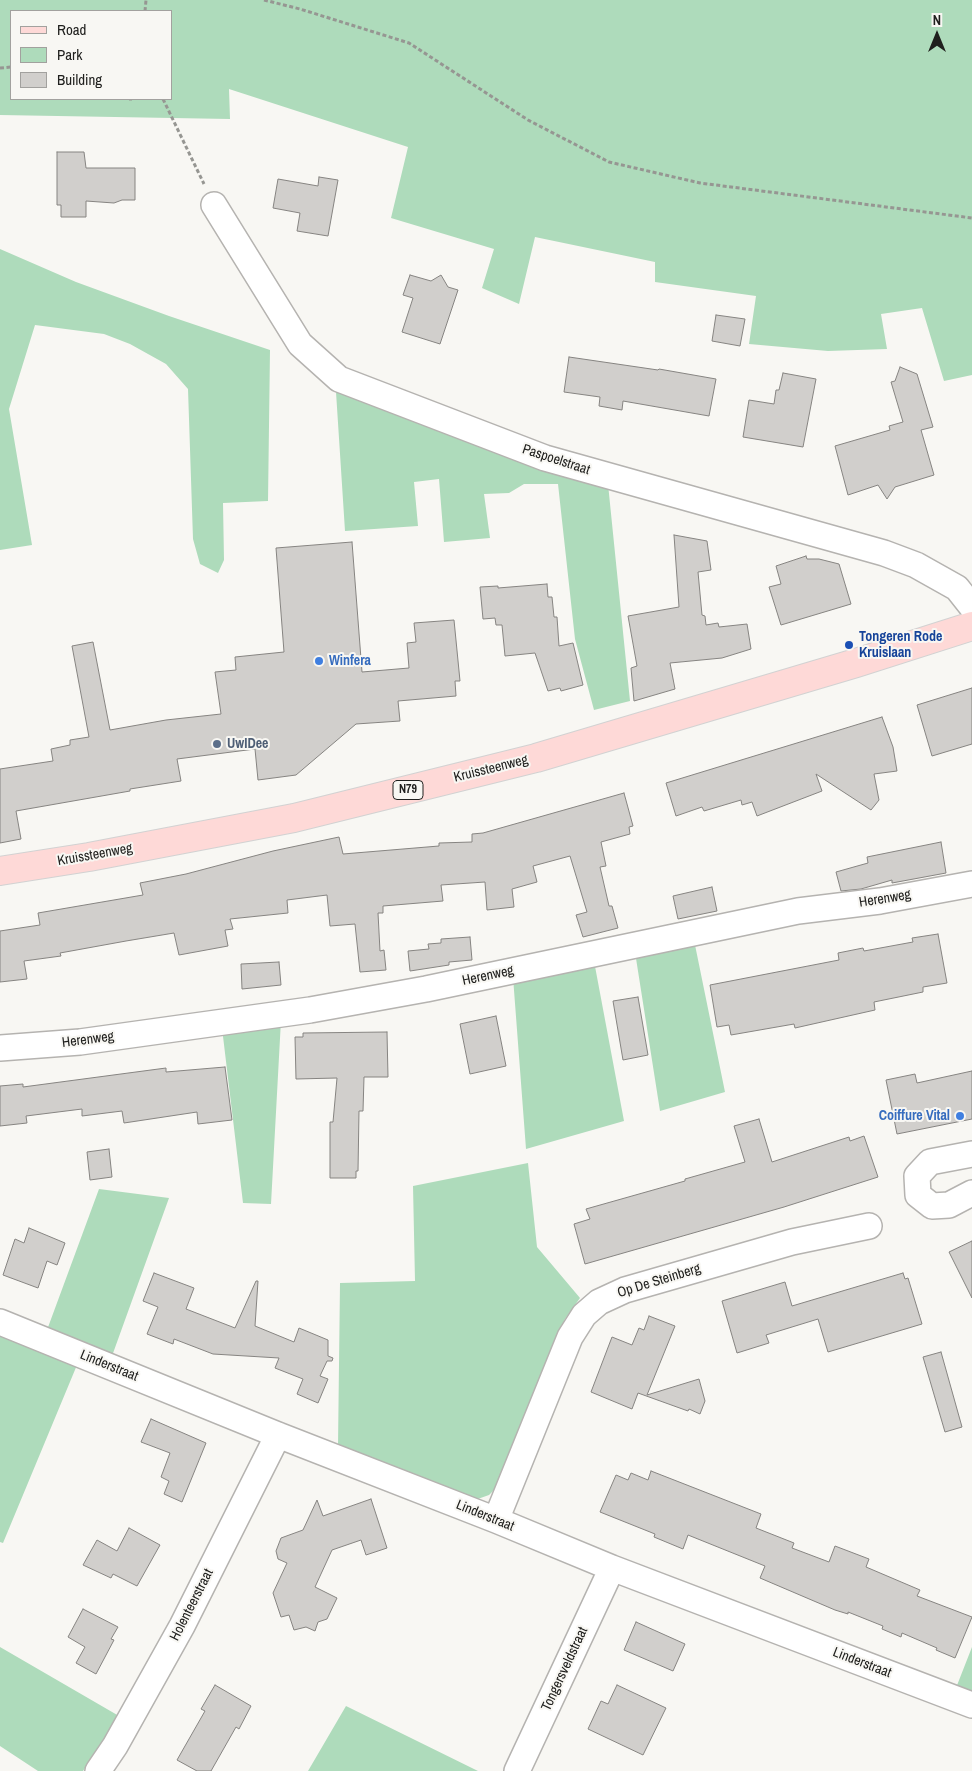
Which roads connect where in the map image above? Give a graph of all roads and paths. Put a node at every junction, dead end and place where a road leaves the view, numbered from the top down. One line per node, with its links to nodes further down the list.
1 (264, 0): 4 (path)
2 (163, 100): 3 (path)
3 (214, 205): 5 (street, Paspoelstraat)
4 (972, 218)
5 (972, 607)
6 (972, 626): 7 (main road, Kruissteenweg / N79)
7 (0, 871)
8 (972, 884): 9 (street, Herenweg)
9 (0, 1048)
10 (972, 1154): 11 (street)
11 (972, 1193)
12 (869, 1226): 15 (street, Op De Steinberg)
13 (0, 1322): 14 (street, Linderstraat)
14 (278, 1435): 15 (street, Linderstraat); 18 (street, Holenteerstraat)
15 (496, 1520): 16 (street, Linderstraat)
16 (612, 1568): 17 (street, Linderstraat); 19 (street, Tongersveldstraat)
17 (972, 1704)
18 (98, 1771)
19 (517, 1771)

